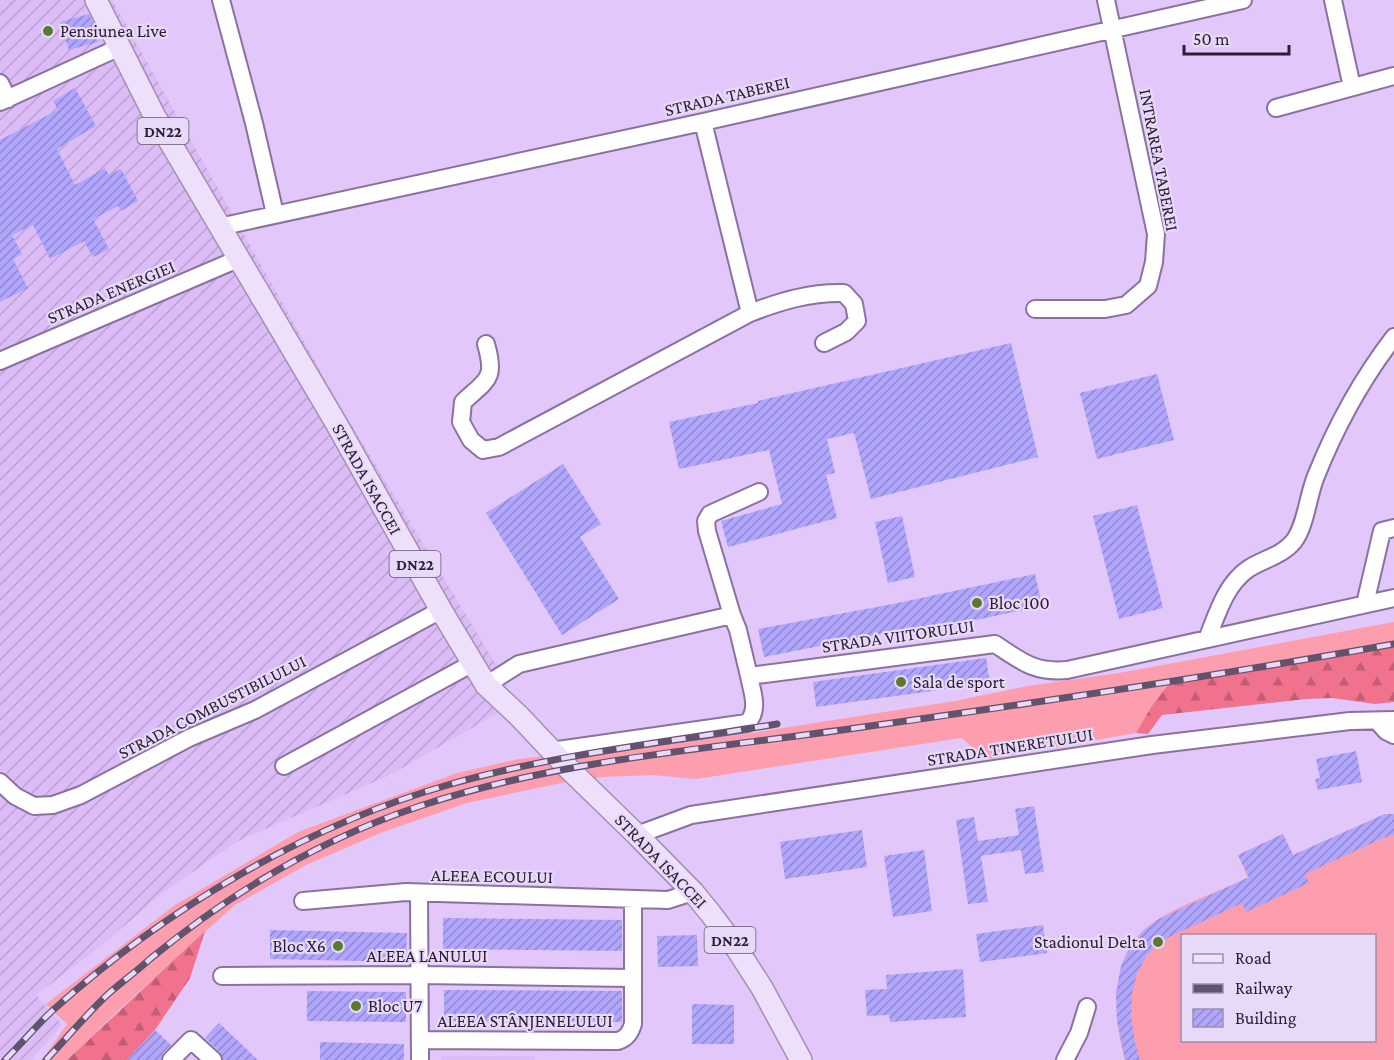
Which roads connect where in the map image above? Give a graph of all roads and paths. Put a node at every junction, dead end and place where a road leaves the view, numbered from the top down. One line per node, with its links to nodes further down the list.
1 (96, 0): 7 (main road, STRADA ISACCEI / DN22)
2 (221, 0): 14 (street)
3 (1106, 0): 6 (street, INTRAREA TABEREI)
4 (1243, 0): 6 (street, STRADA TABEREI)
5 (1333, 0): 10 (street)
6 (1112, 30): 13 (street, STRADA TABEREI); 17 (street, INTRAREA TABEREI)
7 (120, 47): 11 (street); 15 (main road, STRADA ISACCEI / DN22)
8 (1394, 76): 10 (street)
9 (0, 83): 11 (street)
10 (1352, 87): 12 (street)
11 (4, 100)
12 (1276, 108)
13 (703, 122): 14 (street, STRADA TABEREI); 18 (street)
14 (275, 214): 15 (street, STRADA TABEREI)
15 (219, 227): 16 (main road, STRADA ISACCEI / DN22)
16 (238, 259): 22 (street, STRADA ENERGIEI); 27 (main road, STRADA ISACCEI / DN22)
17 (1035, 309)
18 (750, 313): 20 (street); 21 (street)
19 (1394, 337): 29 (street)
20 (824, 343)
21 (486, 344)
22 (0, 361)
23 (759, 492): 28 (street)
24 (1394, 528): 26 (street)
25 (1394, 598): 26 (street, STRADA VIITORULUI)
26 (1365, 604): 29 (street, STRADA VIITORULUI)
27 (441, 610): 30 (main road, STRADA ISACCEI / DN22); 37 (street, STRADA COMBUSTIBILULUI)
28 (732, 615): 31 (street); 32 (street)
29 (1207, 639): 31 (street, STRADA VIITORULUI)
30 (473, 663): 32 (main road, STRADA ISACCEI / DN22); 36 (street)
31 (750, 676): 35 (street)
32 (486, 685): 35 (main road, STRADA ISACCEI / DN22)
33 (1388, 720): 34 (street); 38 (street, STRADA TINERETULUI)
34 (1394, 735)
35 (551, 751): 38 (main road, STRADA ISACCEI / DN22)
36 (284, 766)
37 (0, 782)
38 (637, 835): 39 (main road, STRADA ISACCEI / DN22)
39 (693, 892): 42 (street, ALEEA ECOULUI); 51 (main road, STRADA ISACCEI / DN22)
40 (420, 894): 41 (street); 42 (street, ALEEA ECOULUI); 43 (street, ALEEA ECOULUI)
41 (303, 900)
42 (633, 900): 45 (street)
43 (421, 975): 44 (street, ALEEA LANULUI); 45 (street, ALEEA LANULUI); 47 (street, ALEEA ECOULUI)
44 (222, 976)
45 (632, 978): 47 (street, ALEEA STÂNJENELULUI)
46 (1087, 1007): 52 (street)
47 (421, 1040): 50 (street, ALEEA ECOULUI)
48 (171, 1060): 49 (street)
49 (213, 1060)
50 (420, 1060)
51 (801, 1060)
52 (1065, 1060)

